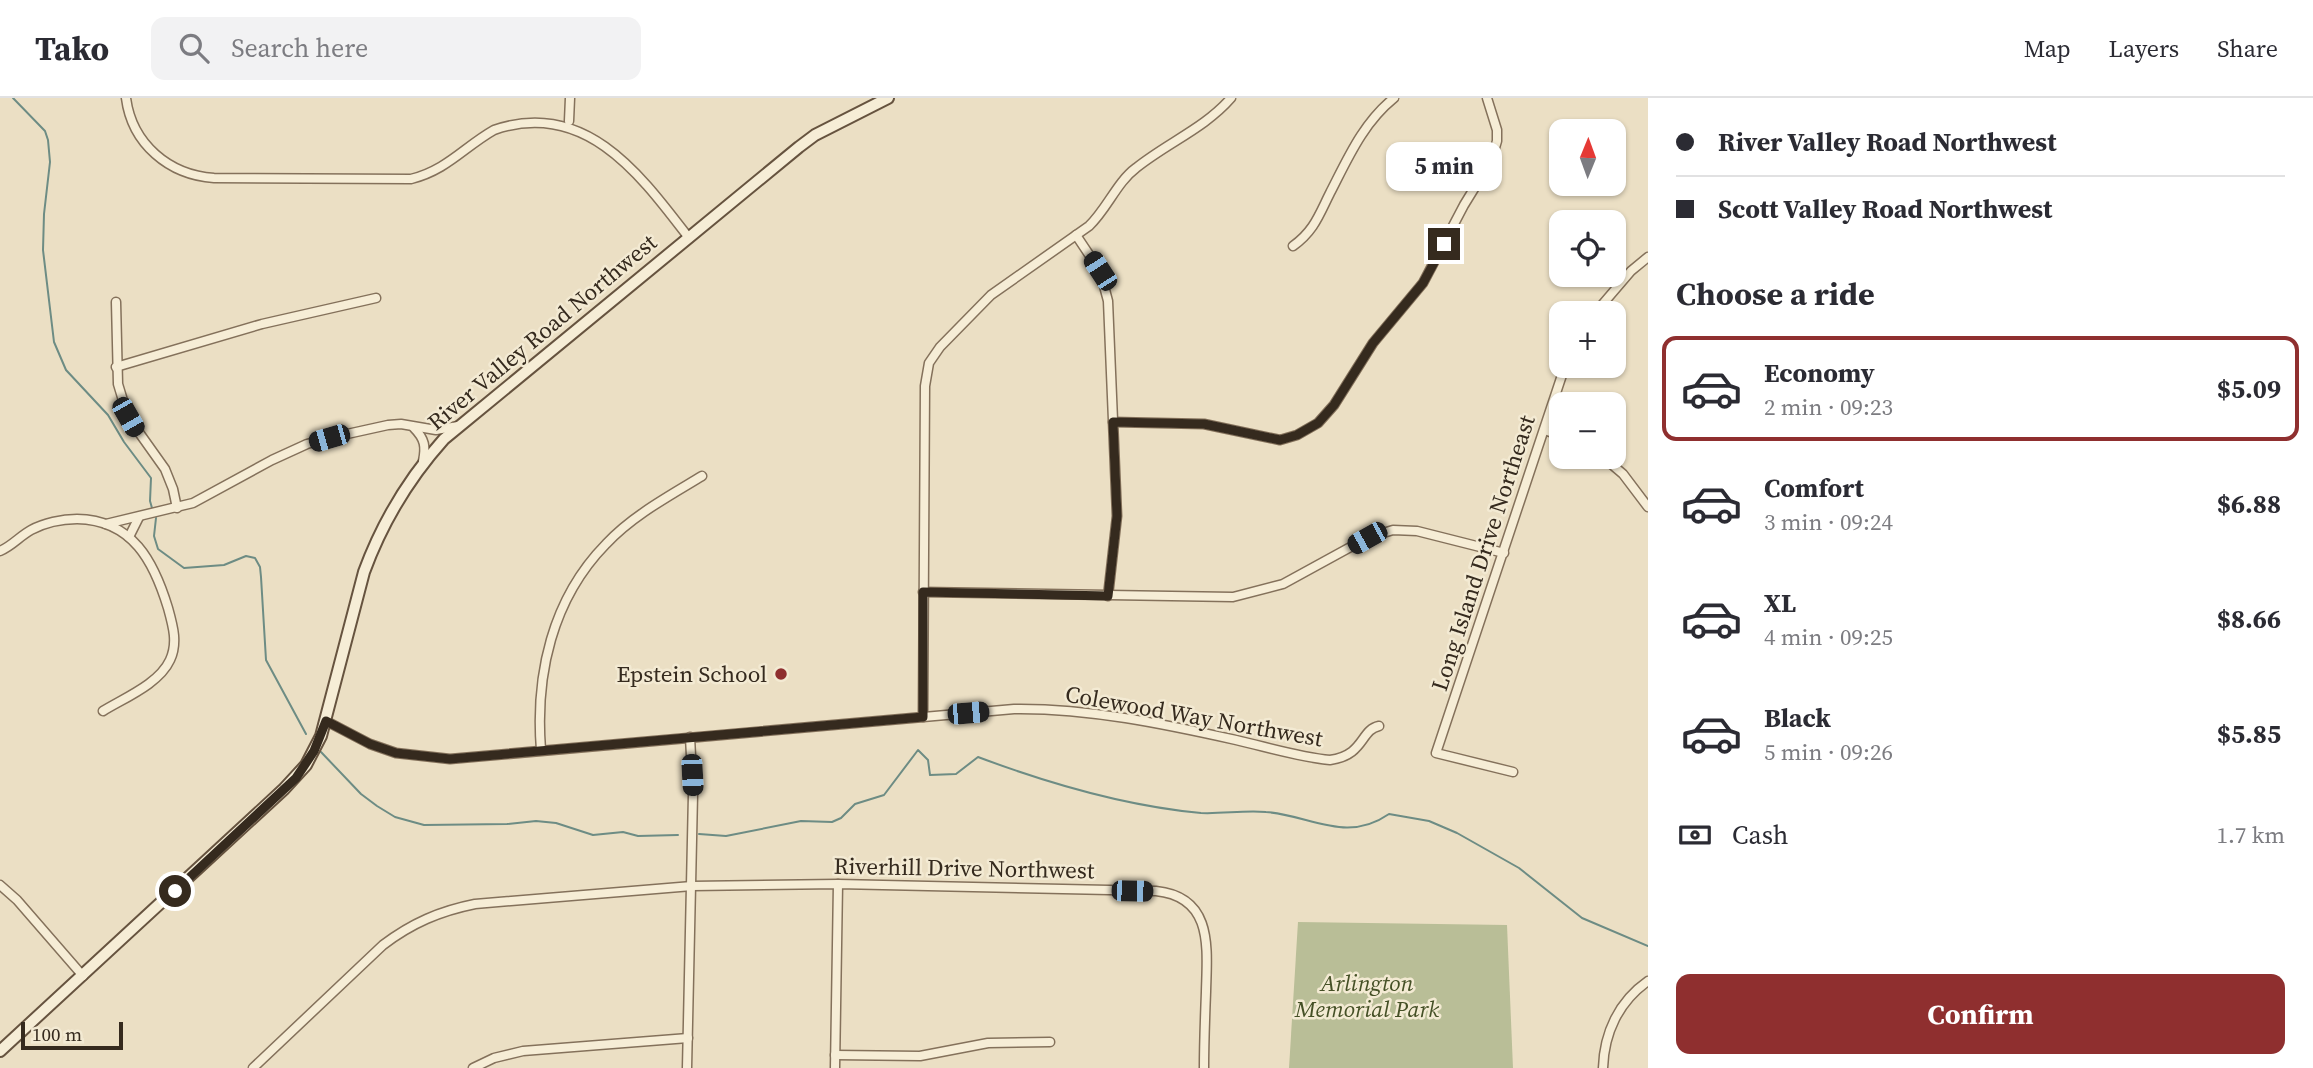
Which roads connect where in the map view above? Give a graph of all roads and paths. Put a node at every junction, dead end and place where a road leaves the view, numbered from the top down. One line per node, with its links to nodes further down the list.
1 (126, 98): 7 (street)
2 (570, 98): 7 (street)
3 (888, 98): 9 (street, River Valley Road Northwest)
4 (1231, 98): 8 (street)
5 (1394, 98): 10 (street)
6 (1487, 98): 17 (street)
7 (569, 121): 9 (street)
8 (1076, 235): 17 (street); 32 (street)
9 (689, 238): 19 (street, River Valley Road Northwest)
10 (1293, 246)
11 (1648, 257): 13 (street)
12 (376, 298): 15 (street)
13 (1605, 301)
14 (116, 302): 15 (street)
15 (116, 367): 26 (street)
16 (1560, 378): 20 (street, Long Island Drive Northeast)
17 (1113, 422): 33 (street)
18 (412, 426): 19 (street); 22 (street); 26 (street)
19 (458, 426): 22 (street, River Valley Road Northwest)
20 (1545, 430): 21 (street); 31 (street, Long Island Drive Northeast)
21 (1549, 432)
22 (423, 461): 36 (street, River Valley Road Northwest)
23 (1617, 469): 25 (street)
24 (702, 476): 39 (street)
25 (1648, 507)
26 (177, 508): 27 (street)
27 (139, 517): 28 (street); 29 (street)
28 (106, 524): 29 (street); 30 (street)
29 (129, 537): 34 (street)
30 (0, 551)
31 (1504, 553): 33 (street); 40 (street, Long Island Drive Northeast)
32 (923, 592): 33 (street); 35 (street)
33 (1108, 596)
34 (103, 711)
35 (923, 717): 37 (street, Colewood Way Northwest); 38 (street, Colewood Way Northwest)
36 (326, 721): 39 (street, Colewood Way Northwest); 44 (street, River Valley Road Northwest)
37 (1379, 726)
38 (690, 737): 39 (street, Colewood Way Northwest); 43 (street)
39 (541, 750)
40 (1513, 772)
41 (838, 884): 43 (street, Riverhill Drive Northwest); 49 (street); 54 (street, Riverhill Drive Northwest)
42 (0, 885): 44 (street)
43 (692, 886): 46 (street); 50 (street, Riverhill Drive Northwest)
44 (83, 976): 48 (street, River Valley Road Northwest)
45 (1648, 981): 55 (street)
46 (688, 1038): 51 (street); 52 (street)
47 (1051, 1042): 49 (street)
48 (0, 1051)
49 (835, 1055): 53 (street)
50 (253, 1068)
51 (473, 1068)
52 (687, 1068)
53 (835, 1068)
54 (1204, 1068)
55 (1602, 1068)

